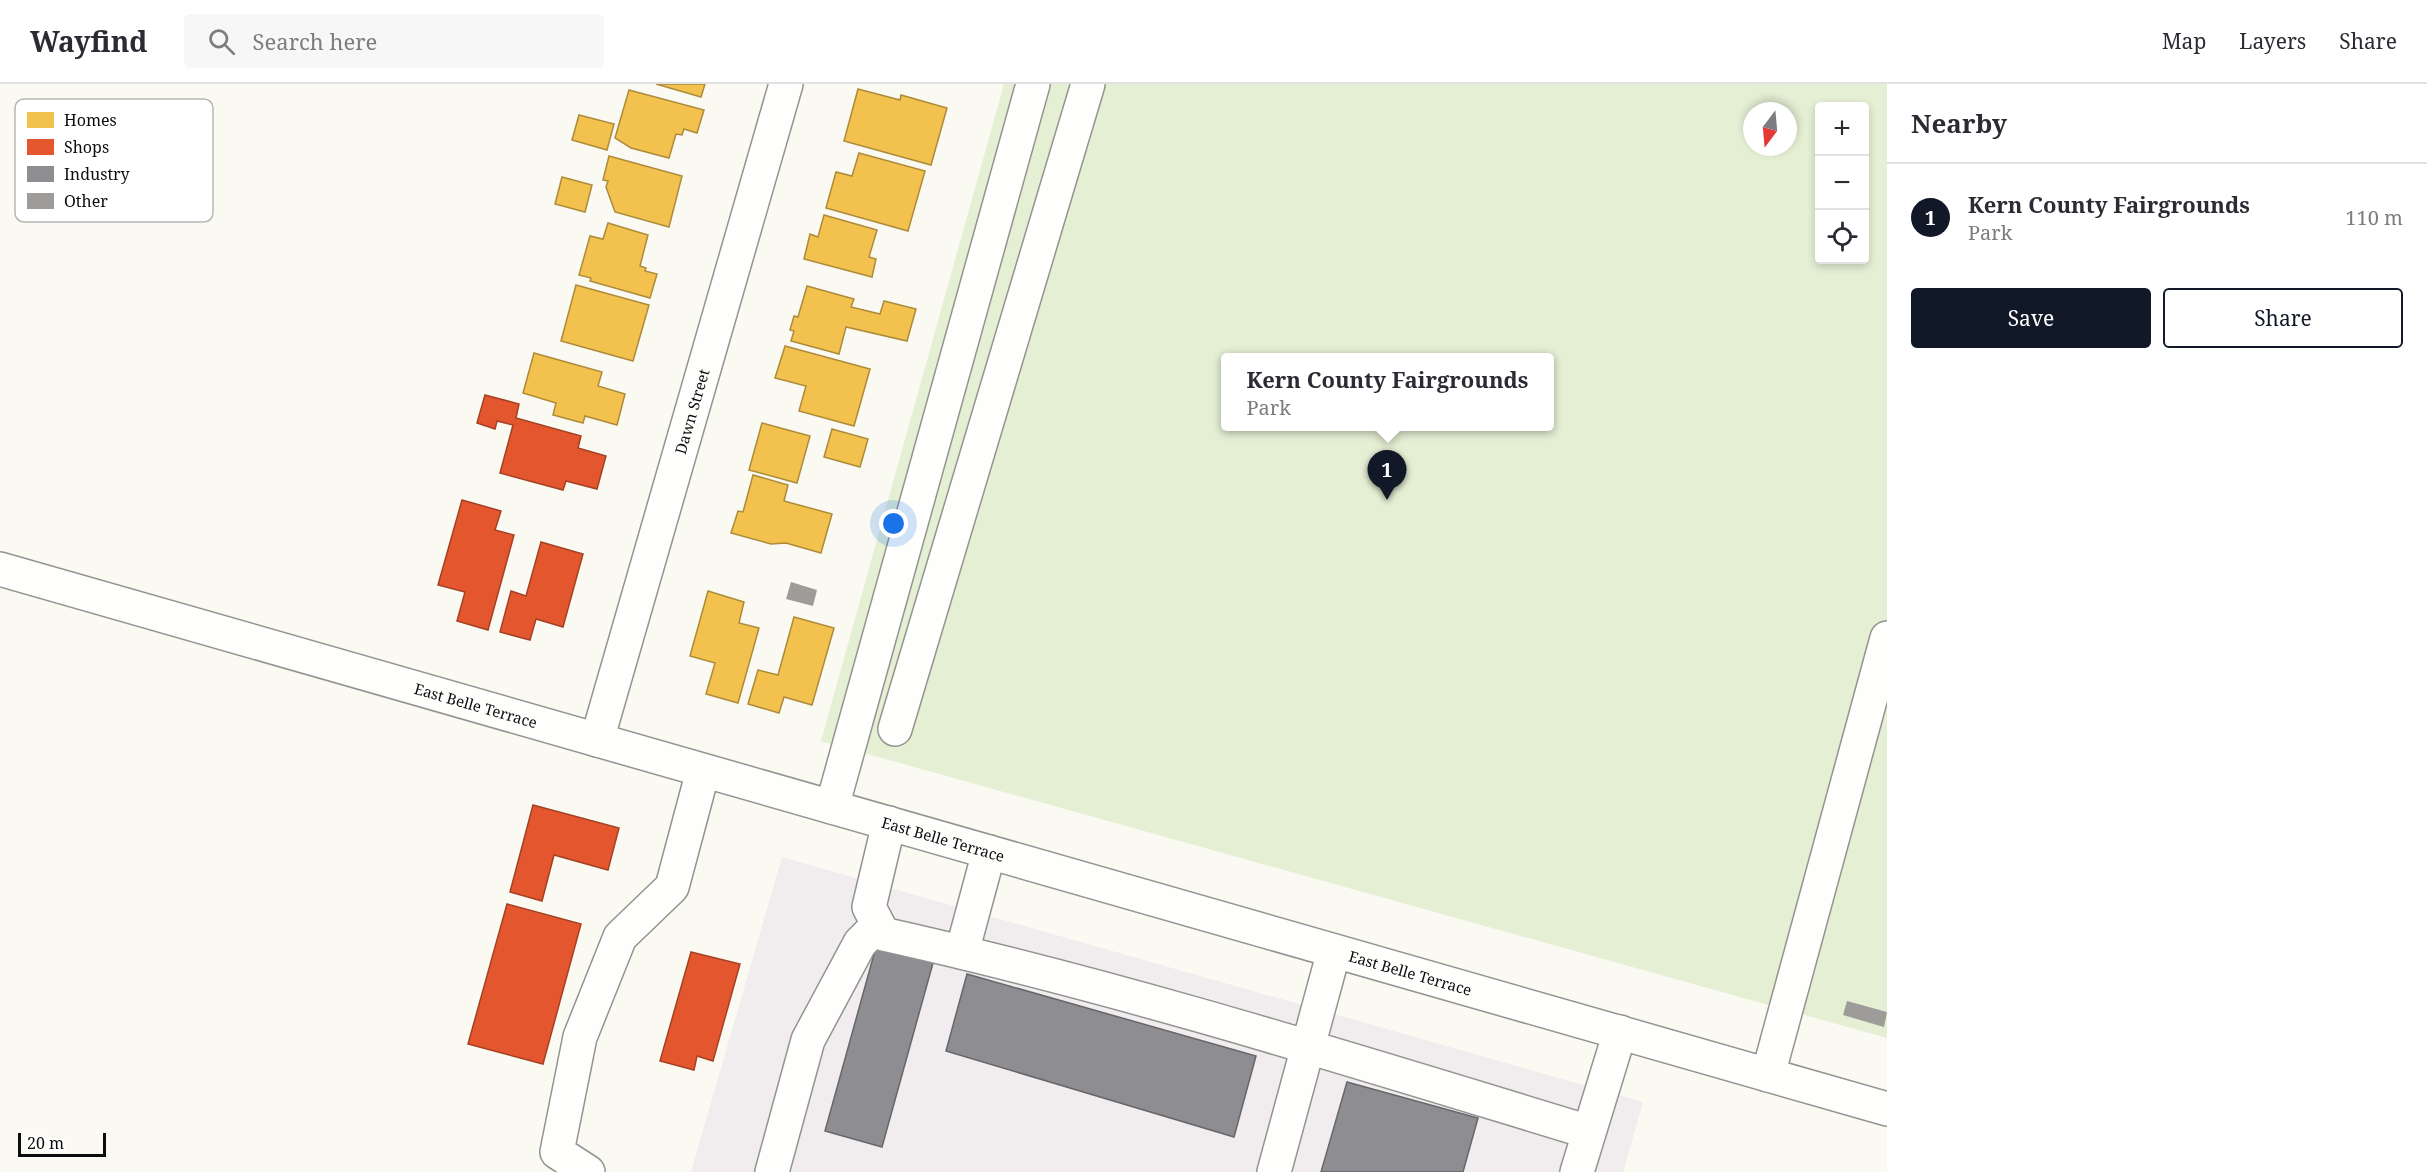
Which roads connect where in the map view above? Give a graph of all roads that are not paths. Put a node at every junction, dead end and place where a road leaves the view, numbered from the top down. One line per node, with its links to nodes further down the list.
1 (786, 84): 7 (street, Dawn Street)
2 (1034, 84): 9 (street)
3 (1088, 84): 6 (street)
4 (0, 569): 7 (street, East Belle Terrace)
5 (1887, 638): 17 (street)
6 (895, 729)
7 (597, 740): 8 (street, East Belle Terrace)
8 (703, 771): 9 (street, East Belle Terrace); 20 (street)
9 (832, 807): 10 (street, East Belle Terrace)
10 (889, 823): 11 (street, East Belle Terrace); 12 (street)
11 (989, 852): 13 (street, East Belle Terrace); 14 (street)
12 (878, 925): 14 (street); 21 (street)
13 (1334, 951): 15 (street, East Belle Terrace); 16 (street)
14 (962, 952): 16 (street)
15 (1620, 1032): 17 (street, East Belle Terrace); 19 (street)
16 (1308, 1047): 19 (street); 22 (street)
17 (1768, 1075): 18 (street, East Belle Terrace)
18 (1887, 1109)
19 (1589, 1132): 23 (street)
20 (588, 1172)
21 (772, 1172)
22 (1274, 1172)
23 (1577, 1172)

